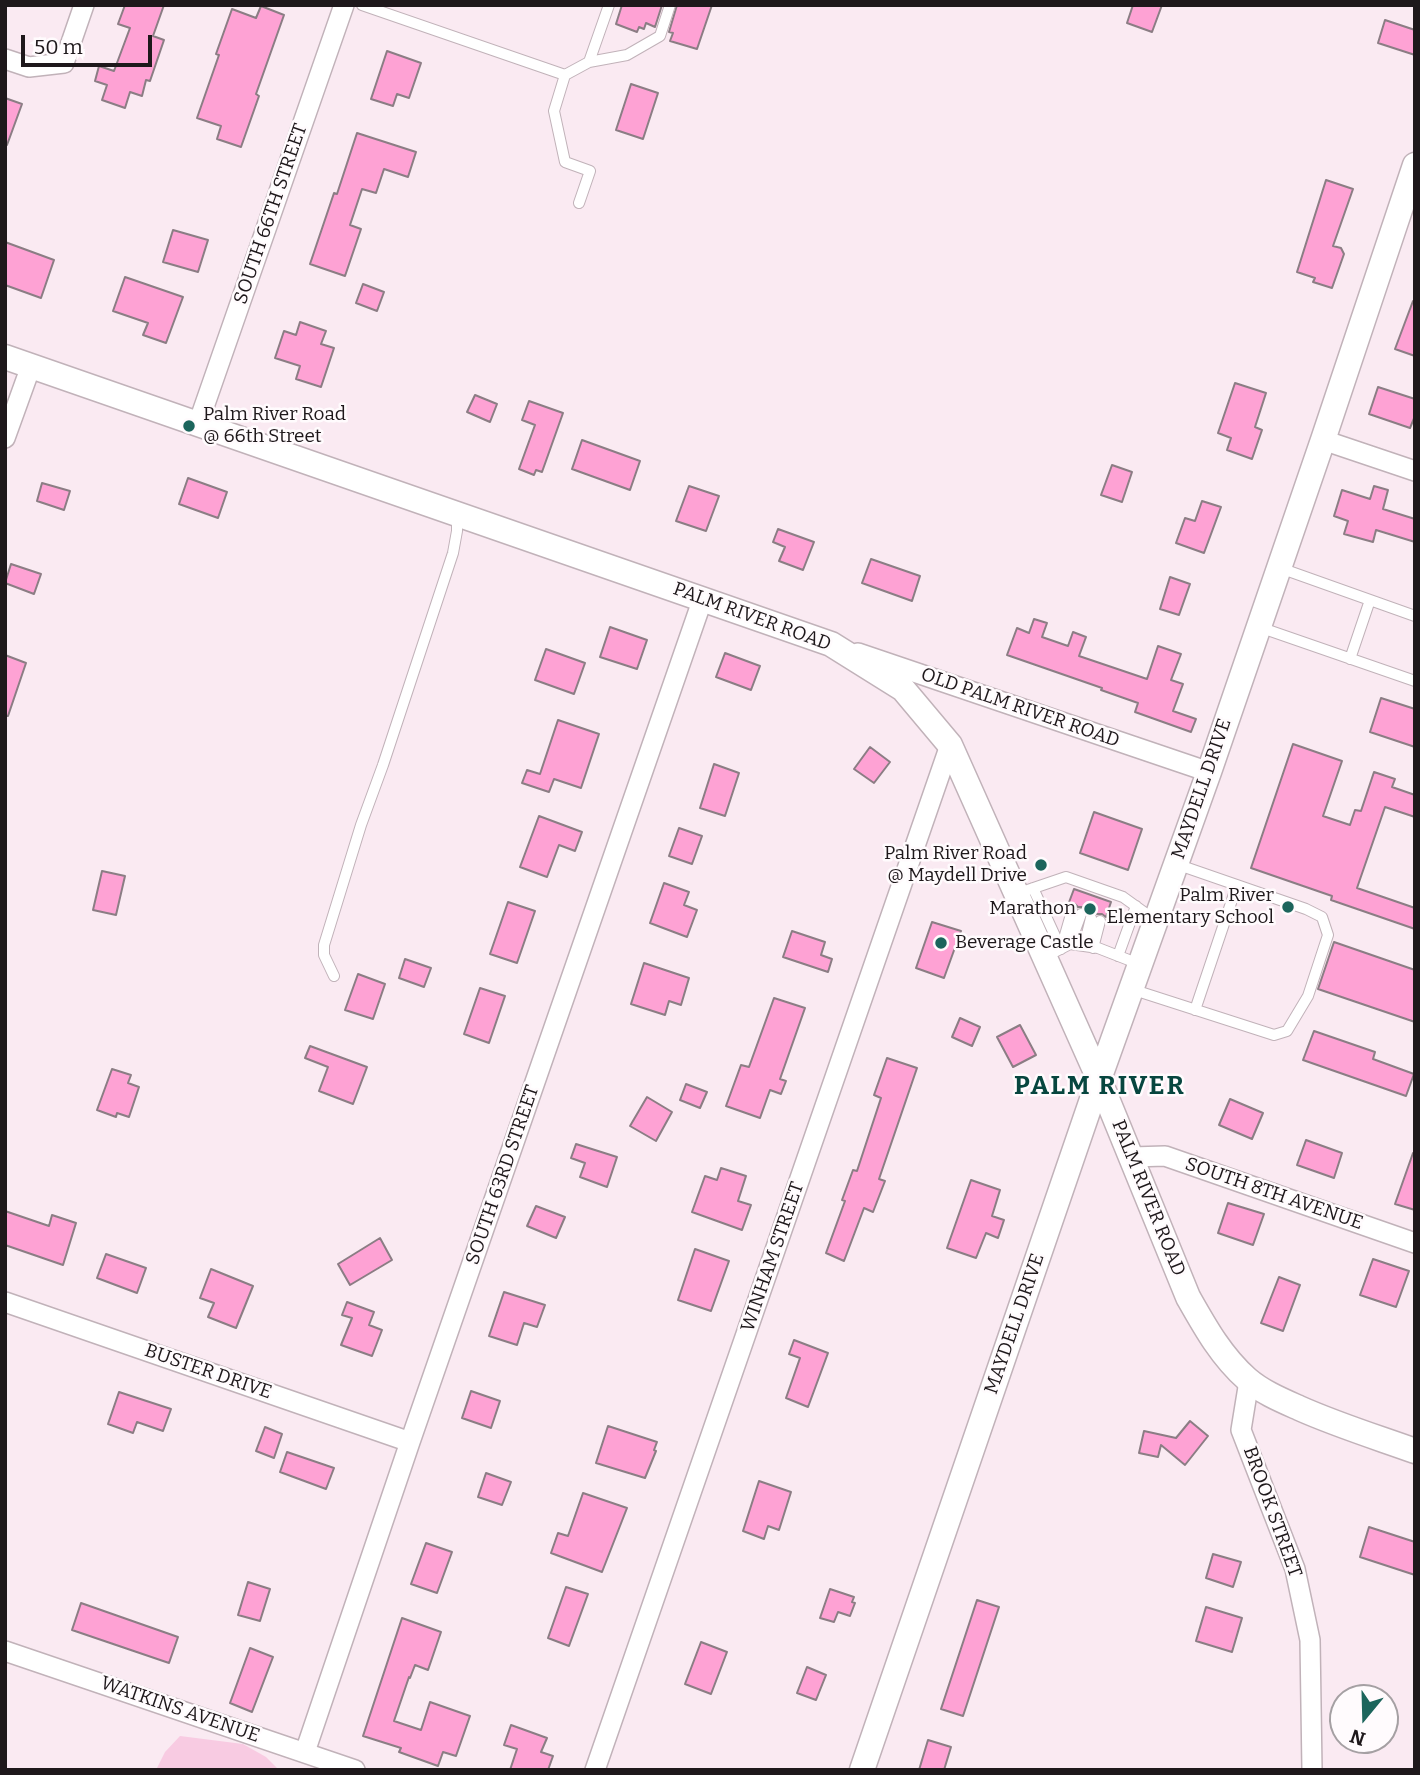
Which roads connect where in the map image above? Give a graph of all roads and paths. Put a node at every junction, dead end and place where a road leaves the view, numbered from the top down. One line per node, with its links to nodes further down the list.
1 (84, 5): 6 (street)
2 (344, 5): 13 (street, SOUTH 66TH STREET)
3 (362, 5): 8 (lane)
4 (609, 5): 7 (lane)
5 (670, 5): 7 (lane)
6 (5, 59)
7 (589, 62): 8 (lane)
8 (565, 75): 10 (lane)
9 (1415, 165): 15 (street, MAYDELL DRIVE)
10 (579, 203)
11 (5, 357): 12 (street, PALM RIVER ROAD)
12 (30, 366): 13 (street, PALM RIVER ROAD); 14 (street)
13 (198, 424): 17 (street, PALM RIVER ROAD)
14 (5, 438)
15 (1323, 440): 16 (street); 18 (street, MAYDELL DRIVE)
16 (1415, 471)
17 (457, 513): 19 (street, PALM RIVER ROAD); 37 (lane)
18 (1279, 568): 20 (lane); 22 (street, MAYDELL DRIVE)
19 (703, 598): 23 (street, PALM RIVER ROAD); 45 (street, SOUTH 63RD STREET)
20 (1370, 600): 21 (lane); 24 (lane)
21 (1415, 616)
22 (1259, 627): 24 (lane); 27 (street, MAYDELL DRIVE)
23 (831, 643): 26 (street, PALM RIVER ROAD); 27 (street, OLD PALM RIVER ROAD)
24 (1350, 659): 25 (lane)
25 (1415, 681)
26 (950, 745): 30 (street, PALM RIVER ROAD); 50 (street, WINHAM STREET)
27 (1209, 772): 28 (street, MAYDELL DRIVE)
28 (1176, 863): 29 (lane); 32 (street, MAYDELL DRIVE)
29 (1237, 885): 39 (lane); 39 (lane)
30 (1025, 891): 32 (lane); 35 (street, PALM RIVER ROAD)
31 (1076, 913): 35 (lane)
32 (1146, 913): 36 (street, MAYDELL DRIVE)
33 (1096, 920): 34 (lane)
34 (1089, 947): 35 (lane); 36 (lane)
35 (1059, 950): 40 (street, PALM RIVER ROAD)
36 (1129, 960): 38 (street, MAYDELL DRIVE)
37 (334, 976)
38 (1131, 989): 39 (lane); 40 (street, MAYDELL DRIVE)
39 (1195, 1010)
40 (1099, 1079): 41 (street, PALM RIVER ROAD); 51 (street, MAYDELL DRIVE)
41 (1132, 1157): 42 (street, SOUTH 8TH AVENUE); 44 (street, PALM RIVER ROAD)
42 (1415, 1243)
43 (5, 1302): 45 (street, BUSTER DRIVE)
44 (1249, 1381): 46 (street, PALM RIVER ROAD); 52 (street, BROOK STREET)
45 (410, 1442): 48 (street, SOUTH 63RD STREET)
46 (1415, 1451)
47 (5, 1651): 48 (street, WATKINS AVENUE)
48 (305, 1752): 49 (street, WATKINS AVENUE)
49 (355, 1770)
50 (595, 1770)
51 (862, 1770)
52 (1312, 1770)

